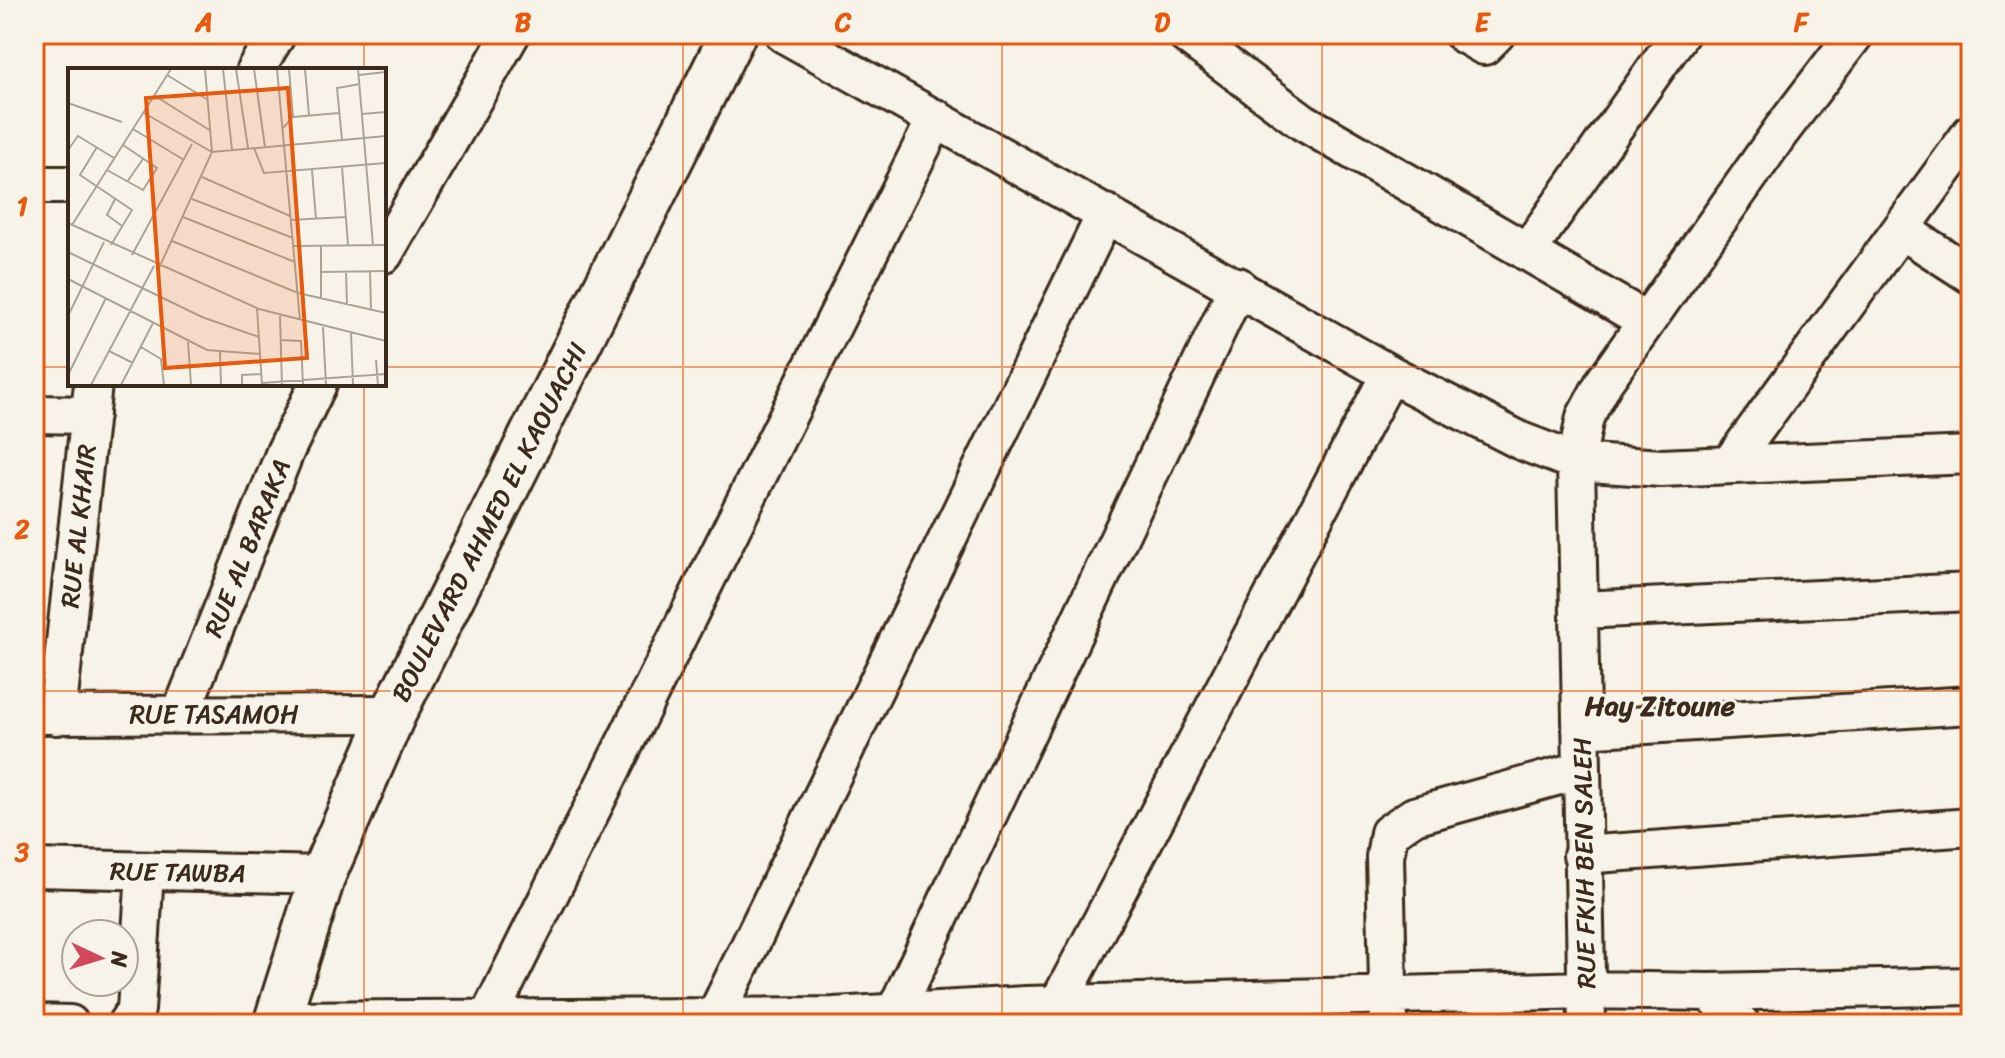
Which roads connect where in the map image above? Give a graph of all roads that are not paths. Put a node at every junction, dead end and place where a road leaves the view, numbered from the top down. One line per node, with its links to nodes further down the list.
1 (277, 34): 10 (street)
2 (511, 34): 17 (street)
3 (733, 34): 33 (street, BOULEVARD AHMED EL KAOUACHI)
4 (784, 34): 11 (street)
5 (1185, 34): 18 (street)
6 (1463, 34): 7 (street)
7 (1496, 34)
8 (1680, 34): 18 (street)
9 (1855, 34): 21 (street, RUE FKIH BEN SALEH)
10 (256, 68)
11 (936, 118): 15 (street); 51 (street)
12 (1971, 133): 16 (street)
13 (34, 185): 14 (street)
14 (68, 185)
15 (1106, 213): 20 (street); 48 (street)
16 (1903, 231): 19 (street); 28 (street)
17 (386, 251)
18 (1527, 252): 21 (street)
19 (1971, 275)
20 (1238, 286): 22 (street); 47 (street)
21 (1645, 320): 27 (street, RUE FKIH BEN SALEH)
22 (1390, 374): 27 (street); 46 (street)
23 (317, 386): 32 (street, RUE AL BARAKA)
24 (91, 400): 25 (street); 34 (street, RUE AL KHAIR)
25 (34, 414)
26 (1967, 450): 28 (street)
27 (1576, 462): 28 (street); 30 (street, RUE FKIH BEN SALEH)
28 (1730, 464)
29 (1971, 592): 30 (street)
30 (1580, 610): 35 (street, RUE FKIH BEN SALEH)
31 (1971, 705): 35 (street)
32 (181, 713): 33 (street, RUE TASAMOH); 34 (street, RUE TASAMOH)
33 (393, 714): 41 (street, BOULEVARD AHMED EL KAOUACHI)
34 (45, 716)
35 (1581, 729): 36 (street, RUE FKIH BEN SALEH)
36 (1581, 770): 38 (street, RUE FKIH BEN SALEH); 45 (street)
37 (1971, 827): 38 (street)
38 (1582, 855): 44 (street, RUE FKIH BEN SALEH)
39 (34, 868): 40 (street, RUE TAWBA)
40 (145, 872): 41 (street, RUE TAWBA); 54 (street)
41 (323, 875): 50 (street, BOULEVARD AHMED EL KAOUACHI)
42 (1971, 986): 43 (street)
43 (1709, 992): 44 (street); 55 (street)
44 (1587, 1007): 45 (street)
45 (1389, 1010): 46 (street)
46 (1037, 1011): 47 (street)
47 (895, 1012): 49 (street)
48 (715, 1017): 49 (street); 51 (street)
49 (834, 1020)
50 (276, 1022): 51 (street)
51 (485, 1022)
52 (34, 1023): 53 (street)
53 (70, 1024)
54 (128, 1024)
55 (1741, 1024)

